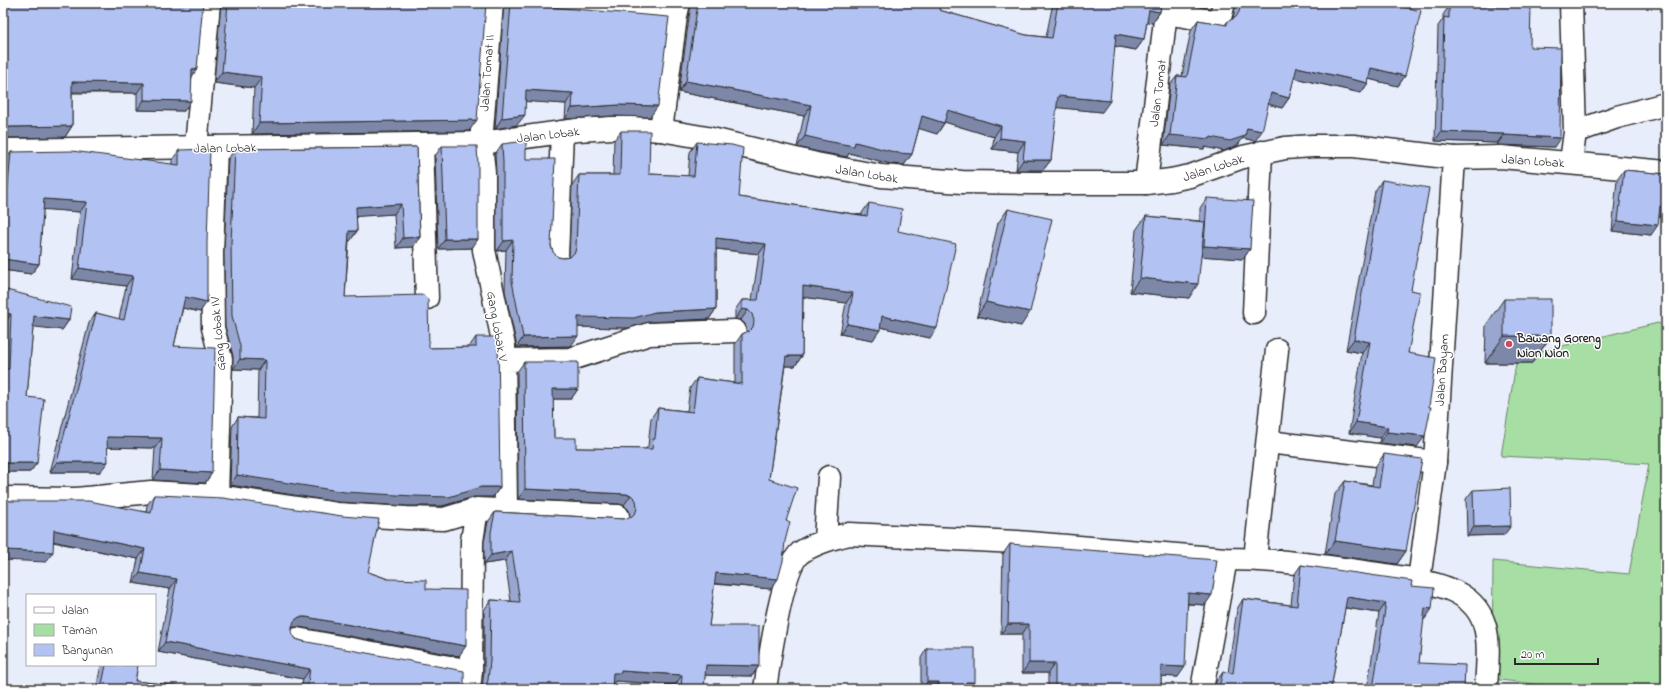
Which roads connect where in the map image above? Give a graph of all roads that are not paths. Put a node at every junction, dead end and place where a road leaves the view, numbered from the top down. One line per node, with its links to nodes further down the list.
1 (209, 3): 14 (street, Gang Lobak IV)
2 (492, 3): 12 (street, Jalan Tomat II)
3 (521, 3): 7 (street)
4 (1224, 3): 6 (street)
5 (1571, 3): 11 (street, Jalan Lobak)
6 (1167, 8): 20 (street, Jalan Tomat)
7 (677, 9): 9 (street)
8 (1666, 104): 11 (street)
9 (661, 130): 10 (street, Jalan Lobak); 20 (street, Jalan Lobak)
10 (562, 132): 12 (street, Jalan Lobak); 21 (street)
11 (1575, 132): 18 (street, Jalan Lobak)
12 (481, 143): 13 (street, Jalan Lobak); 26 (street, Gang Lobak V)
13 (422, 144): 14 (street, Jalan Lobak); 22 (street)
14 (206, 147): 15 (street, Jalan Lobak); 30 (street, Gang Lobak IV)
15 (3, 150)
16 (1261, 152): 17 (street, Jalan Lobak); 20 (street, Jalan Lobak); 23 (street)
17 (1454, 158): 18 (street, Jalan Lobak); 28 (street, Jalan Bayam)
18 (1571, 162): 19 (street)
19 (1666, 172)
20 (1146, 183)
21 (557, 256)
22 (427, 298)
23 (1254, 313)
24 (735, 331): 26 (street)
25 (1277, 350): 27 (street)
26 (505, 360): 33 (street, Gang Lobak V)
27 (1268, 442): 28 (street); 37 (street)
28 (1435, 462): 38 (street, Jalan Bayam)
29 (829, 477): 35 (street)
30 (217, 496): 31 (street); 32 (street)
31 (3, 498)
32 (477, 509): 33 (street); 40 (street)
33 (506, 510): 34 (street)
34 (618, 516)
35 (825, 540): 36 (street); 41 (street)
36 (1226, 559): 37 (street); 42 (street)
37 (1255, 559): 38 (street)
38 (1420, 580): 43 (street)
39 (297, 639): 40 (street)
40 (470, 680)
41 (765, 689)
42 (1202, 689)
43 (1486, 689)

